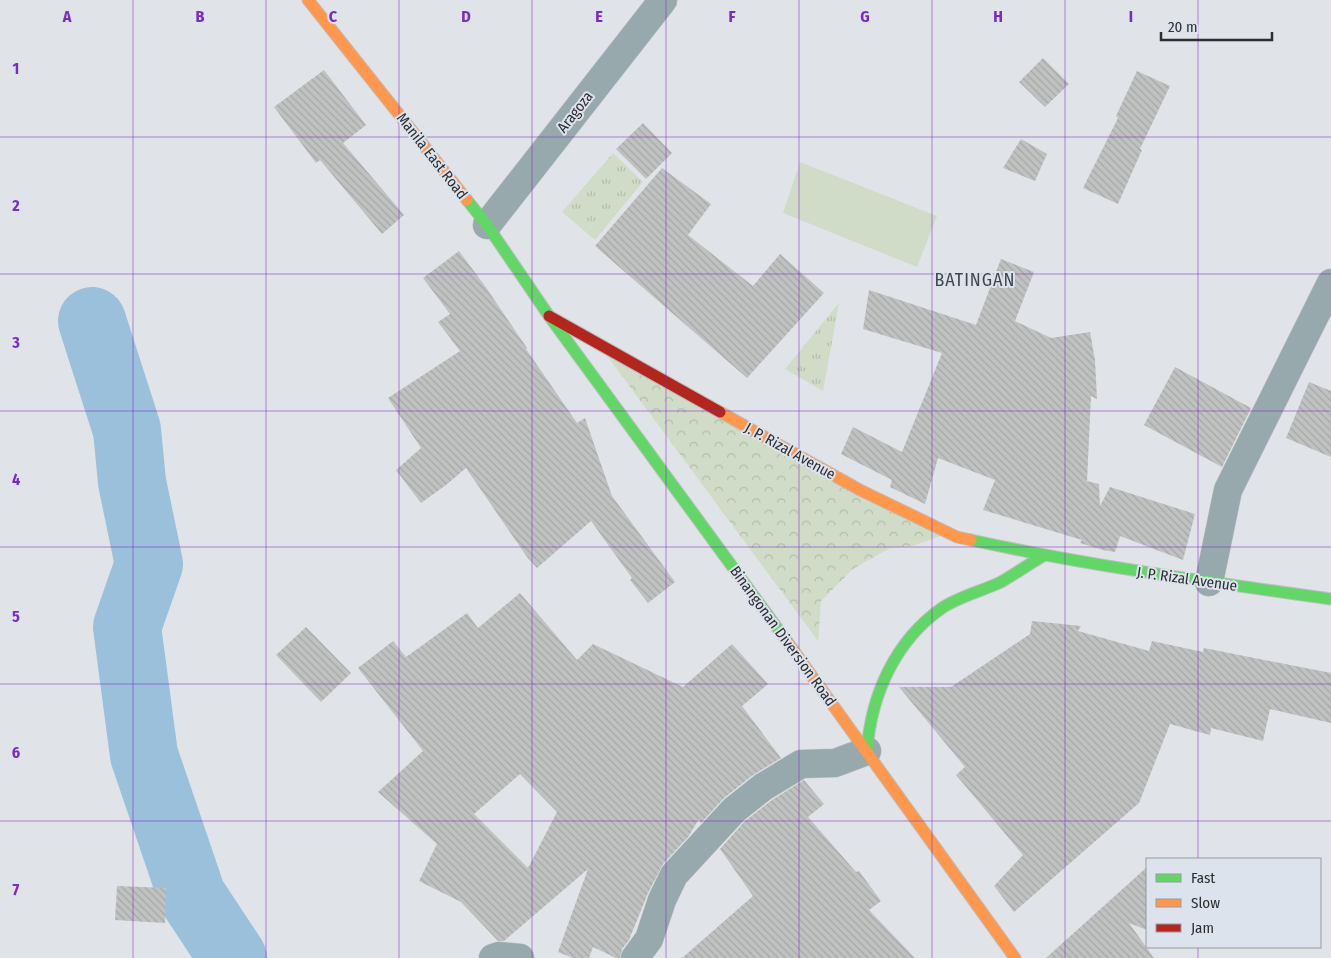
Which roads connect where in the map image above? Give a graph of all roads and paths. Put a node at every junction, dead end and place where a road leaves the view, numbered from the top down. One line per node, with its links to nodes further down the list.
1 (308, 0): 3 (main road, Manila East Road)
2 (663, 0): 3 (street, Aragoza)
3 (486, 225): 5 (main road, Manila East Road)
4 (1331, 283): 7 (street)
5 (549, 316): 6 (main road, J. P. Rizal Avenue); 9 (main road, Binangonan Diversion Road)
6 (1043, 556): 7 (main road, J. P. Rizal Avenue); 9 (main road)
7 (1209, 582): 8 (main road, J. P. Rizal Avenue)
8 (1331, 599)
9 (867, 751): 12 (street); 13 (main road, Binangonan Diversion Road)
10 (493, 958): 11 (street)
11 (520, 958)
12 (636, 958)
13 (1014, 958)

